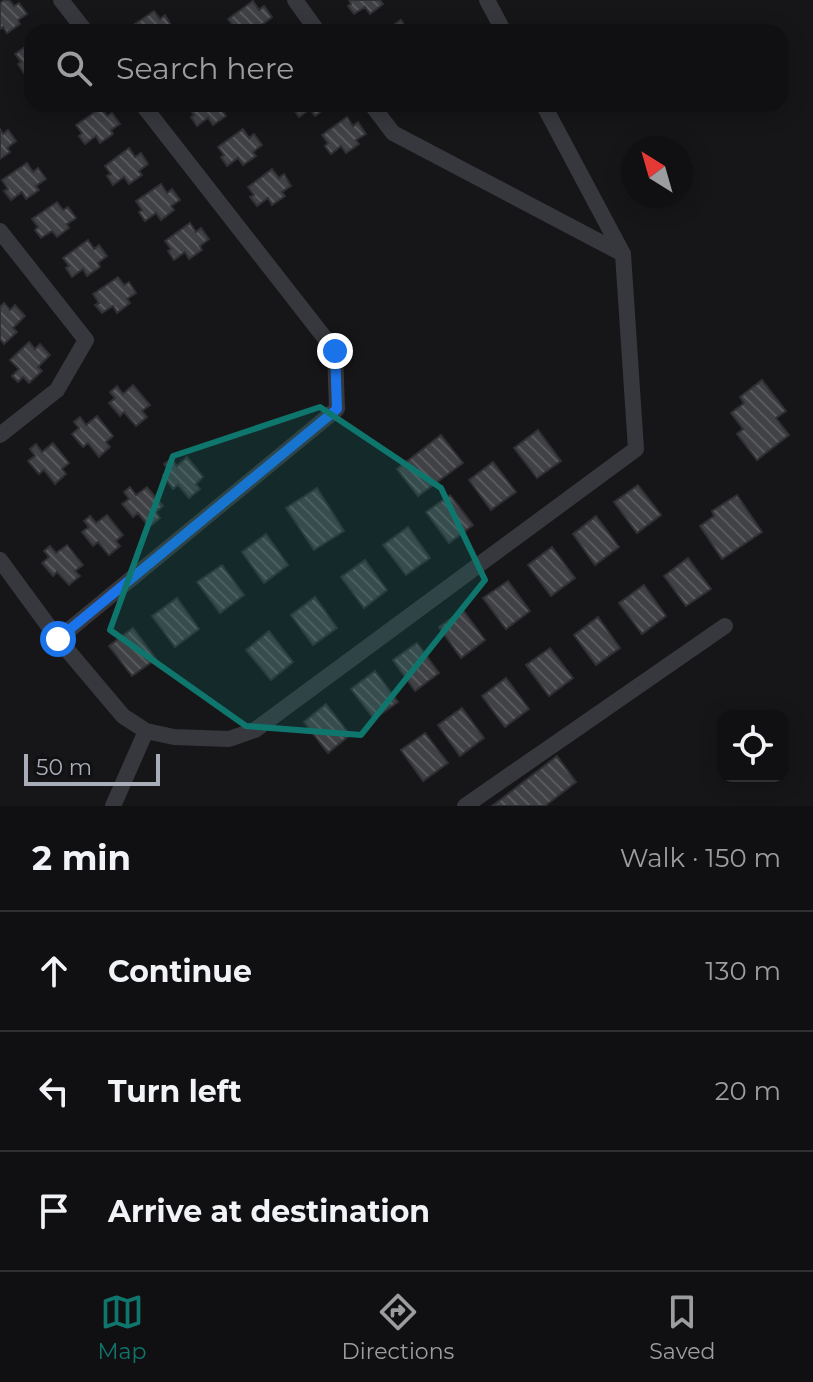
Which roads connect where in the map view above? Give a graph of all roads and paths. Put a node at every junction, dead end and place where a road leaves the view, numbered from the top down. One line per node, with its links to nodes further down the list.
1 (61, 0): 4 (street)
2 (295, 0): 5 (street)
3 (487, 0): 6 (street)
4 (80, 24)
5 (312, 24)
6 (500, 24)
7 (148, 112): 15 (street)
8 (377, 112): 11 (street)
9 (547, 112): 11 (street)
10 (0, 231): 12 (street)
11 (623, 254): 16 (street)
12 (0, 435)
13 (0, 560): 15 (street)
14 (725, 626): 18 (street)
15 (58, 639): 16 (street)
16 (146, 731): 17 (street)
17 (113, 806)
18 (465, 806)

